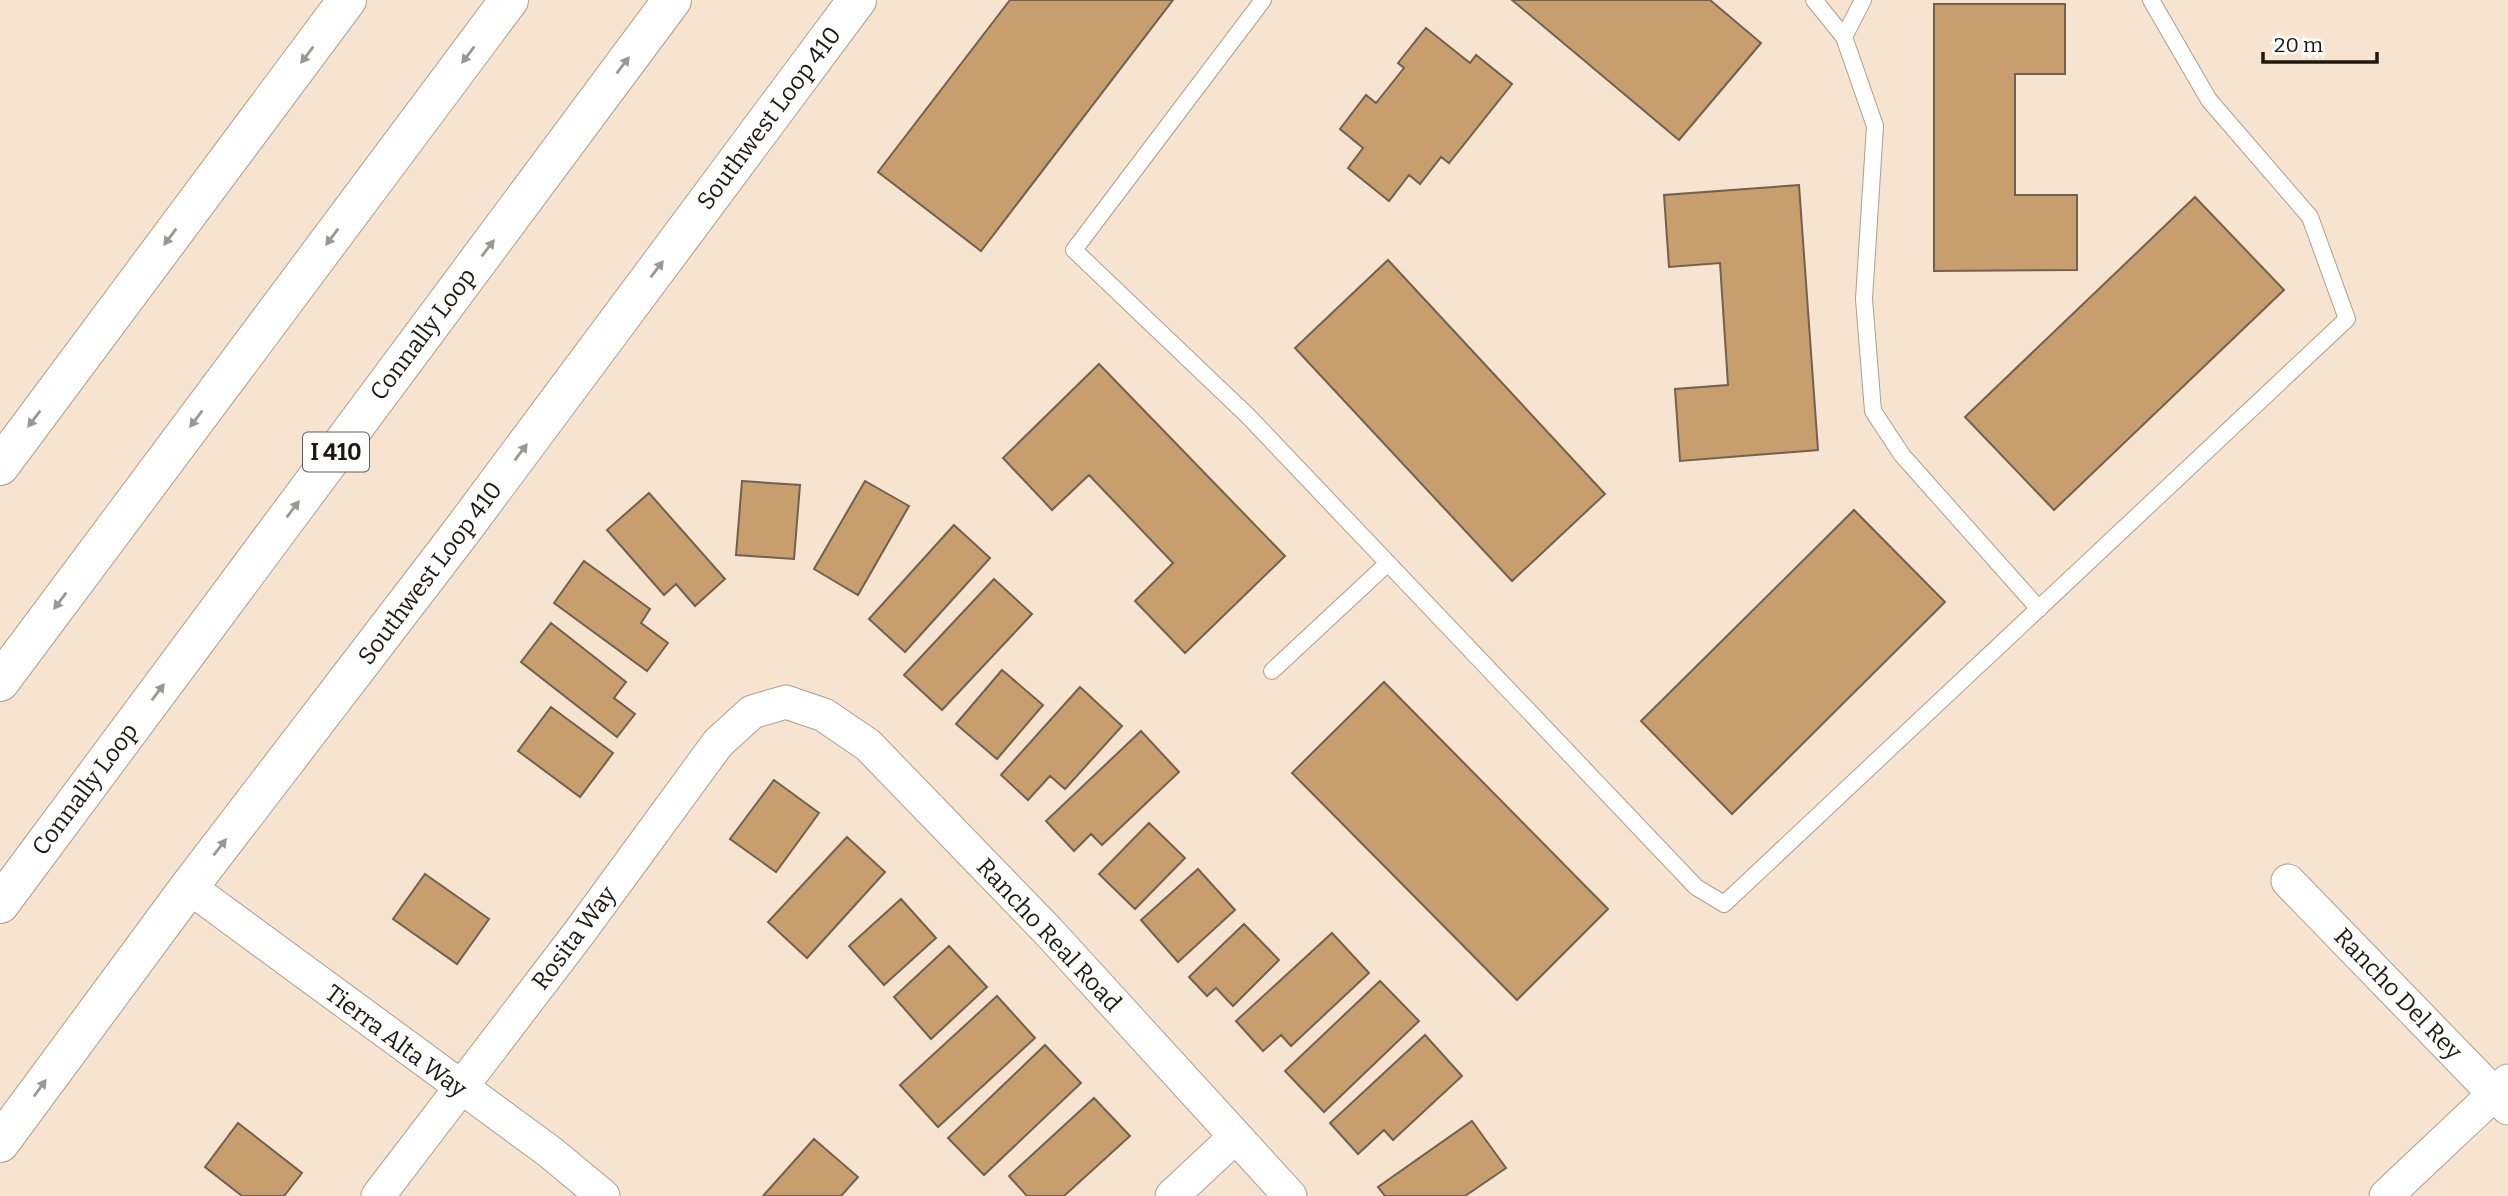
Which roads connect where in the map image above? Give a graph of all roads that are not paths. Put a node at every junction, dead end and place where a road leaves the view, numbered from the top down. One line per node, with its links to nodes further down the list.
1 (347, 0): 10 (main road, one-way to 10)
2 (509, 0): 14 (main road, one-way to 14)
3 (672, 0): 18 (main road, Connally Loop / I 410, one-way to 3)
4 (857, 0): 17 (main road, Southwest Loop 410, one-way to 4)
5 (1263, 0): 11 (lane)
6 (1814, 0): 9 (lane)
7 (1863, 0): 9 (lane)
8 (2151, 0): 12 (lane)
9 (1844, 37): 12 (lane)
10 (0, 466)
11 (1388, 563): 12 (lane); 13 (lane)
12 (2039, 608)
13 (1272, 671)
14 (0, 682)
15 (786, 702): 19 (street, Rosita Way); 21 (street, Rancho Real Road)
16 (2288, 881): 20 (street, Rancho Del Rey)
17 (189, 887): 19 (street, Tierra Alta Way); 22 (main road, Southwest Loop 410, one-way to 17)
18 (0, 904)
19 (458, 1088): 23 (street, Rosita Way); 24 (street, Tierra Alta Way)
20 (2503, 1094): 27 (street)
21 (1235, 1137): 25 (street); 26 (street, Rancho Real Road)
22 (0, 1143)
23 (378, 1196)
24 (603, 1196)
25 (1172, 1196)
26 (1290, 1196)
27 (2386, 1196)

